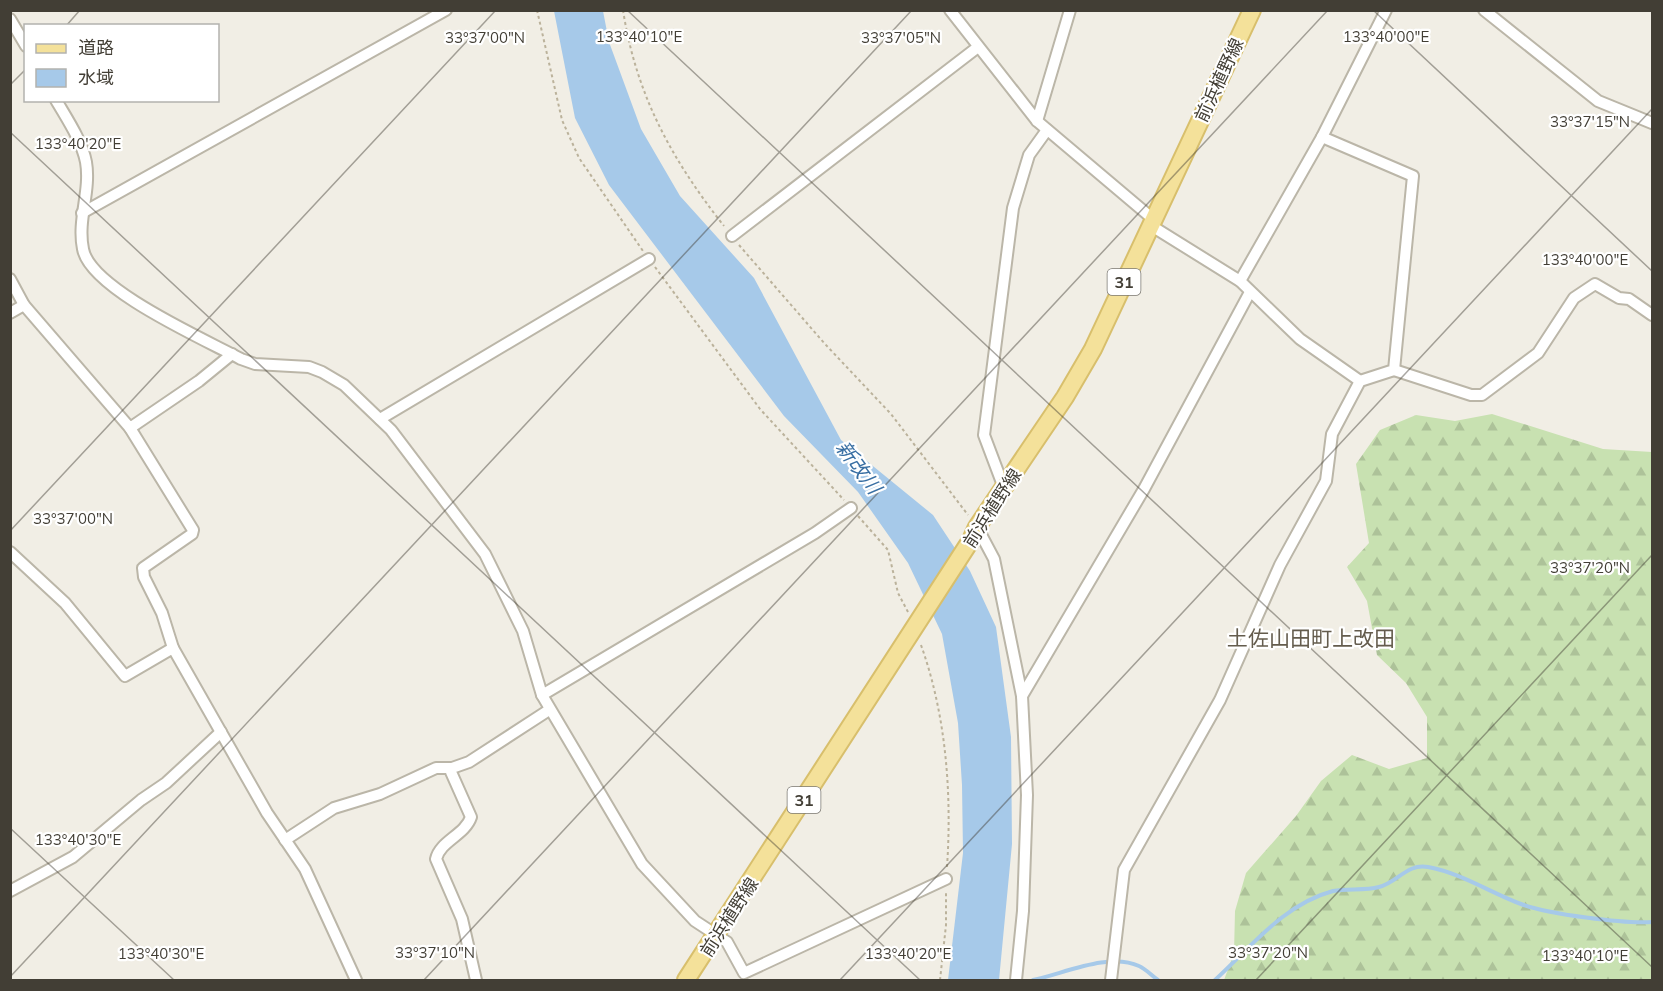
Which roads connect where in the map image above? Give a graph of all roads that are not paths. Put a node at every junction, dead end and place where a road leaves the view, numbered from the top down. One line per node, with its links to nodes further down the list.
1 (446, 10): 15 (street)
2 (950, 10): 9 (street)
3 (1070, 10): 11 (street)
4 (1252, 10): 16 (main road, 前浜植野線 / 31)
5 (1386, 10): 14 (street)
6 (1484, 10): 12 (street)
7 (10, 19): 8 (street)
8 (24, 43)
9 (978, 47): 11 (street); 17 (street)
10 (57, 102): 15 (street)
11 (1036, 121): 13 (street)
12 (1653, 123)
13 (1047, 130): 16 (street); 30 (street)
14 (1322, 137): 20 (street); 26 (street)
15 (82, 213): 25 (street)
16 (1152, 222): 20 (street); 30 (main road, 前浜植野線 / 31)
17 (732, 236)
18 (649, 259): 28 (street)
19 (10, 279): 22 (street)
20 (1240, 281): 21 (street)
21 (1250, 292): 27 (street); 36 (street)
22 (24, 305): 23 (street); 29 (street)
23 (10, 313)
24 (1653, 315): 26 (street)
25 (232, 354): 28 (street); 29 (street)
26 (1394, 370): 27 (street)
27 (1360, 381): 48 (street)
28 (380, 419): 35 (street)
29 (130, 428): 34 (street)
30 (1004, 488): 32 (main road, 前浜植野線 / 31)
31 (851, 508): 35 (street)
32 (974, 533): 36 (street); 43 (main road, 前浜植野線 / 31)
33 (10, 552): 34 (street)
34 (173, 648): 38 (street)
35 (542, 695): 37 (street)
36 (1022, 696): 47 (street)
37 (549, 710): 39 (street); 43 (street)
38 (221, 732): 40 (street); 42 (street)
39 (452, 768): 40 (street); 45 (street)
40 (285, 840): 44 (street)
41 (946, 879): 43 (street)
42 (10, 891)
43 (718, 934): 46 (main road, 前浜植野線 / 31)
44 (356, 981)
45 (476, 981)
46 (686, 981)
47 (1016, 981)
48 (1111, 981)

